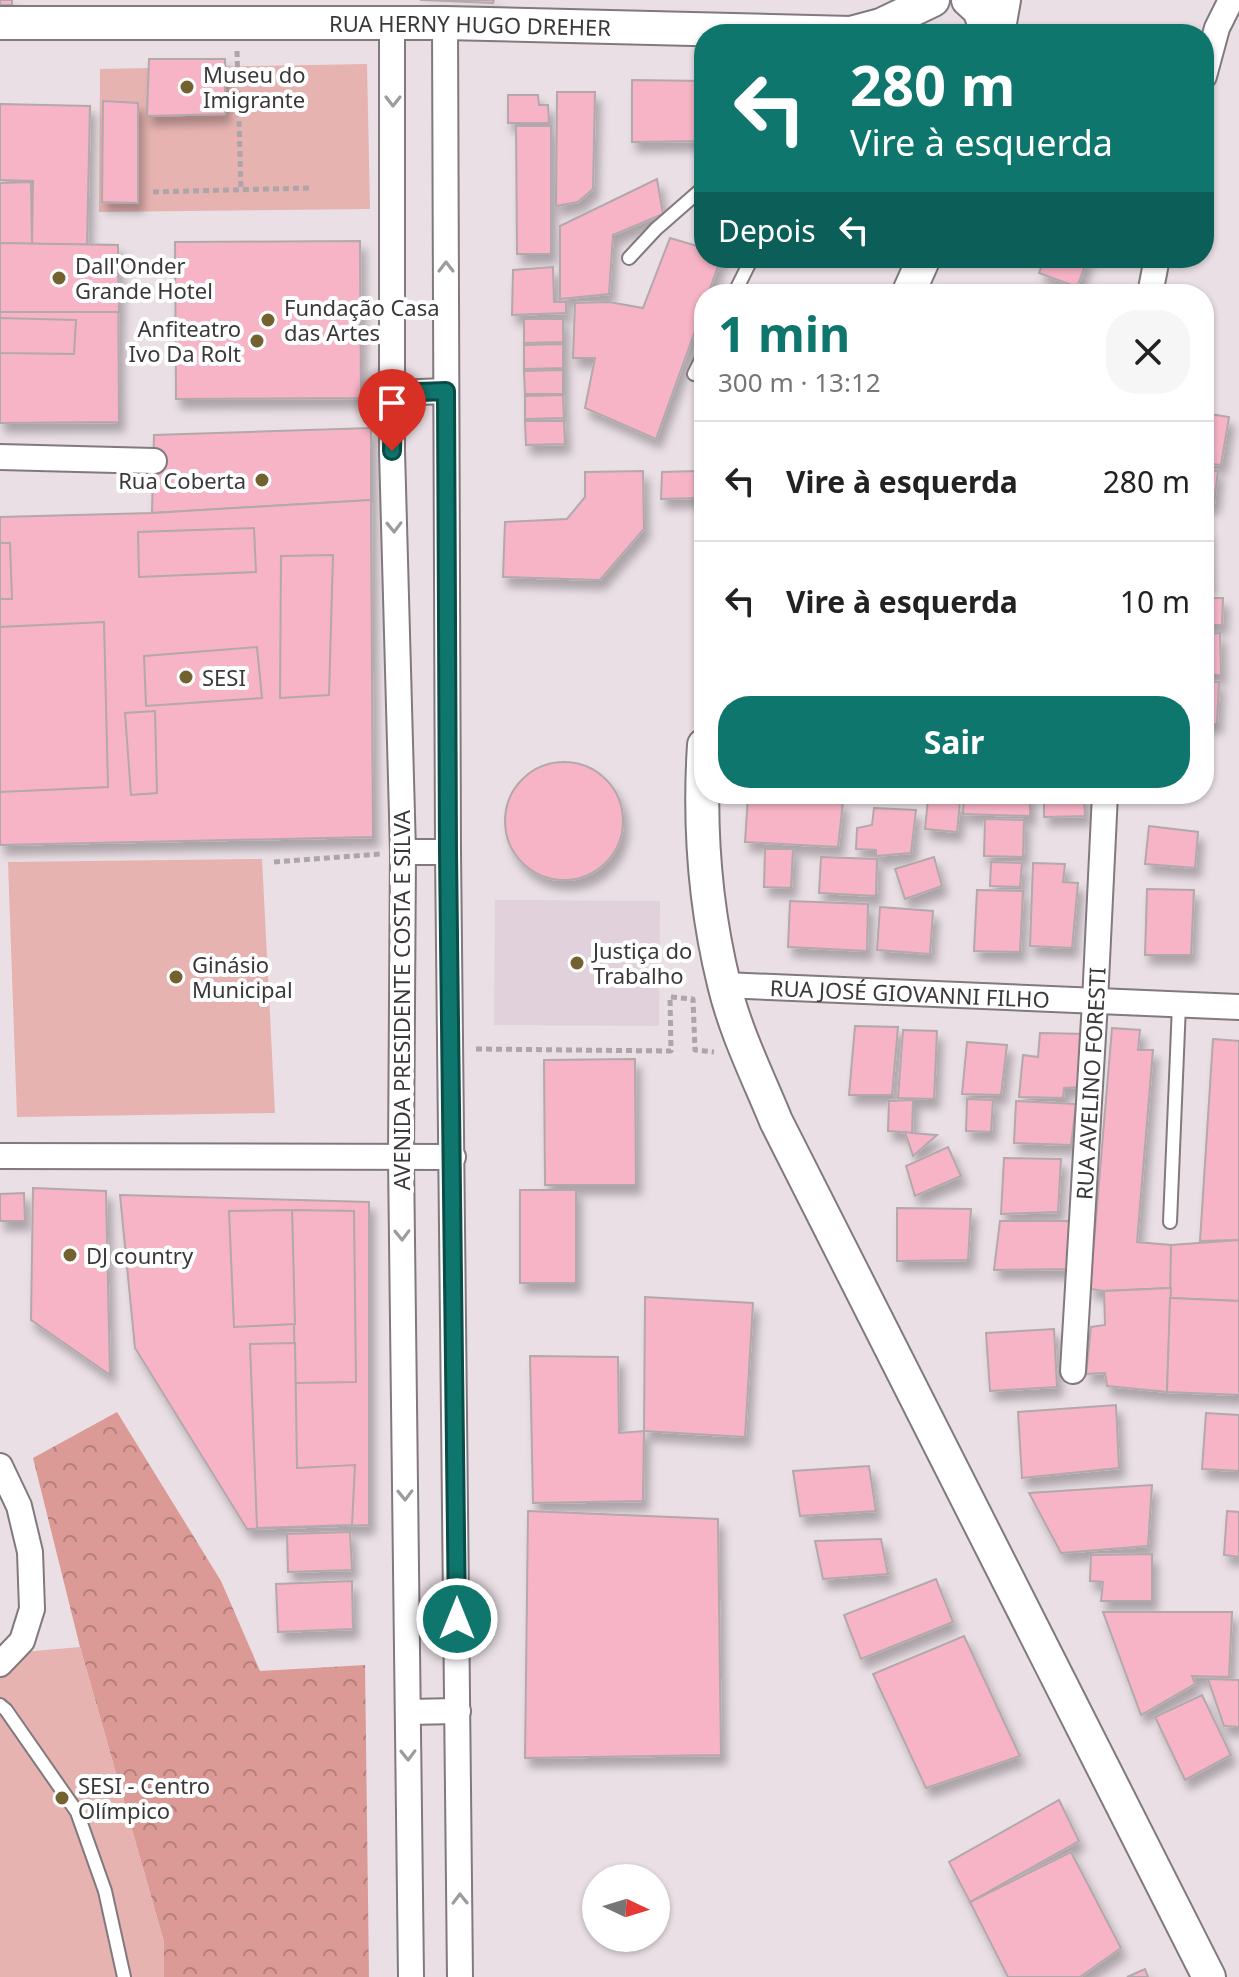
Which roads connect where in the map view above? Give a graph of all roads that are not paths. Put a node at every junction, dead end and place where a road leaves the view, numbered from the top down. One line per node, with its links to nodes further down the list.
1 (933, 0): 8 (main road, RUA HERNY HUGO DREHER)
2 (968, 0): 9 (main road)
3 (1004, 0): 10 (main road)
4 (1231, 0): 12 (street)
5 (0, 23): 6 (main road, RUA HERNY HUGO DREHER)
6 (392, 23): 7 (main road, RUA HERNY HUGO DREHER); 16 (street, AVENIDA PRESIDENTE COSTA E SILVA, one-way to 16)
7 (445, 23): 11 (main road, RUA HERNY HUGO DREHER); 15 (street, one-way to 7)
8 (883, 24)
9 (984, 24)
10 (1000, 24)
11 (694, 30)
12 (1214, 39)
13 (694, 197): 14 (lane)
14 (629, 258)
15 (446, 391): 16 (street); 22 (street)
16 (393, 393): 21 (street, AVENIDA PRESIDENTE COSTA E SILVA, one-way to 21)
17 (0, 457): 18 (street)
18 (154, 461)
19 (705, 804): 23 (main road)
20 (1105, 804): 24 (street, RUA AVELINO FORESTI)
21 (403, 852): 22 (street); 29 (street, AVENIDA PRESIDENTE COSTA E SILVA)
22 (448, 852): 28 (street)
23 (724, 985): 24 (street, RUA JOSÉ GIOVANNI FILHO); 40 (main road)
24 (1095, 1002): 25 (street, RUA JOSÉ GIOVANNI FILHO); 31 (street, RUA AVELINO FORESTI)
25 (1179, 1005): 26 (street, RUA JOSÉ GIOVANNI FILHO); 30 (lane)
26 (1239, 1007)
27 (0, 1156): 29 (street)
28 (453, 1157): 29 (street); 35 (street)
29 (401, 1158): 36 (street, AVENIDA PRESIDENTE COSTA E SILVA, one-way to 36)
30 (1170, 1222)
31 (1073, 1371)
32 (0, 1466): 33 (street)
33 (0, 1664)
34 (0, 1705): 37 (lane)
35 (458, 1711): 36 (street); 39 (street, one-way to 35)
36 (408, 1712): 38 (street, AVENIDA PRESIDENTE COSTA E SILVA, one-way to 38)
37 (124, 1977)
38 (411, 1977)
39 (460, 1977)
40 (1209, 1977)

